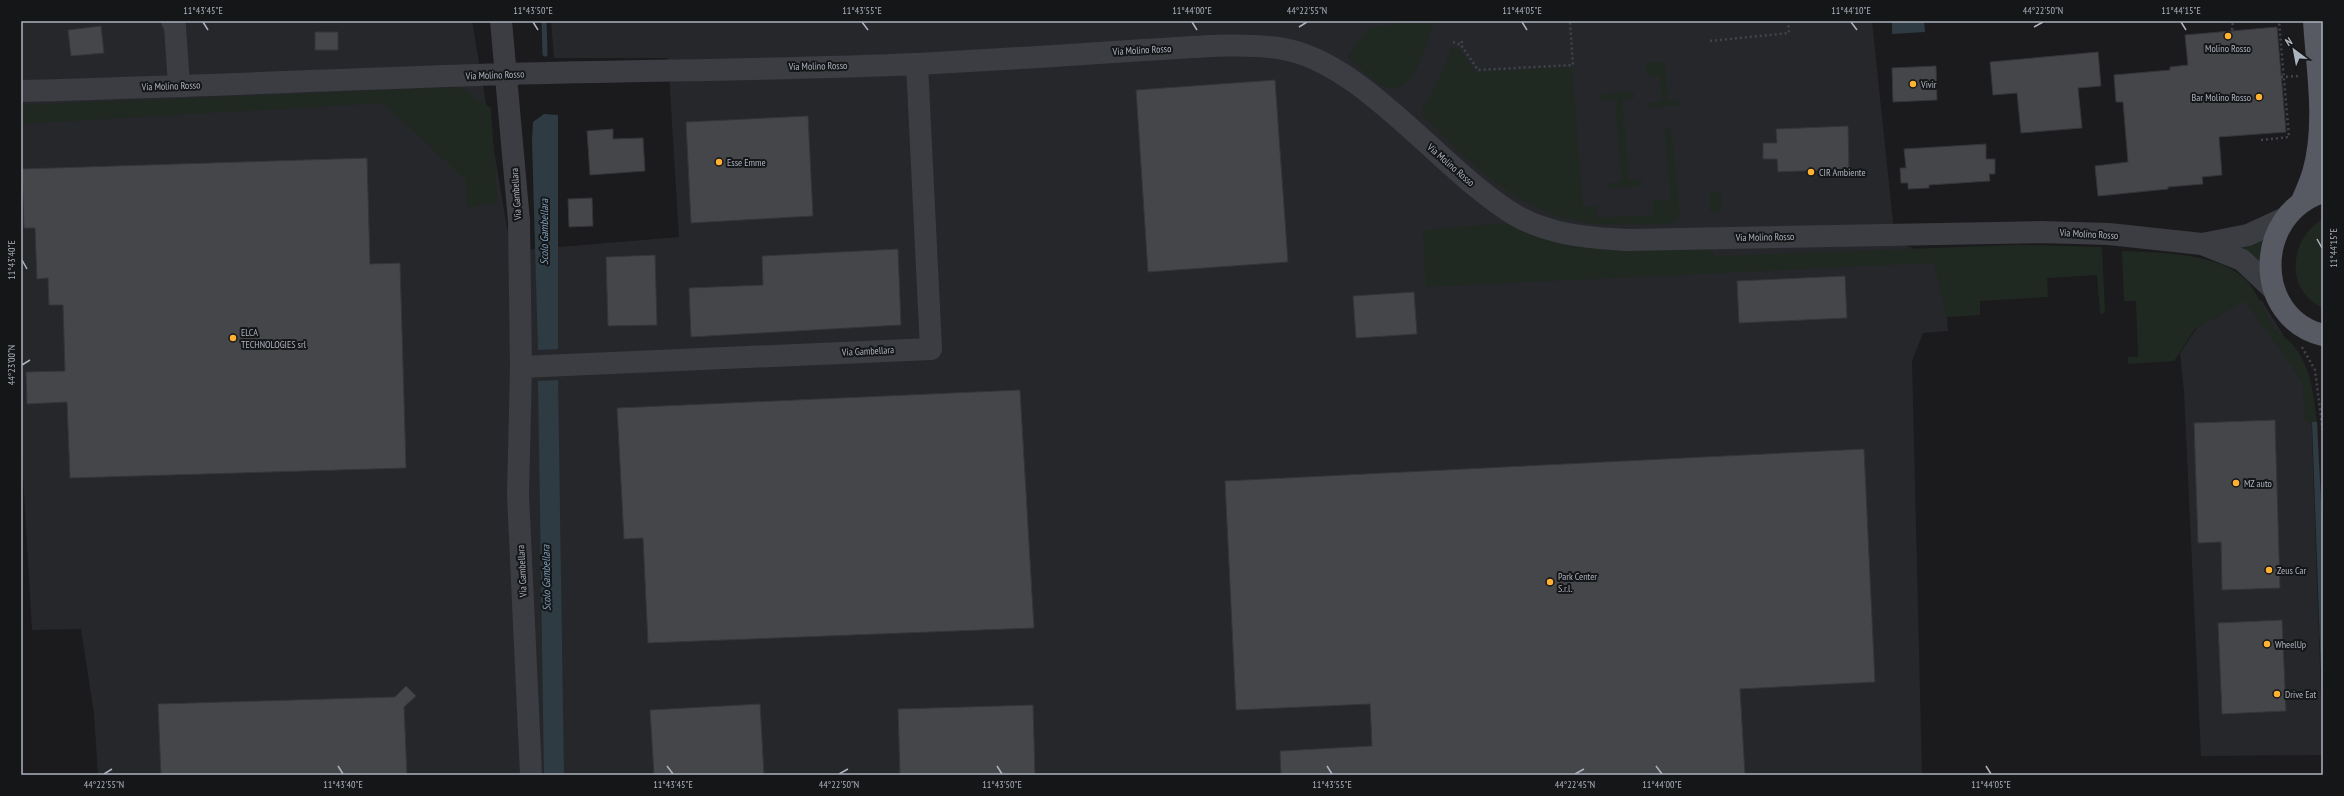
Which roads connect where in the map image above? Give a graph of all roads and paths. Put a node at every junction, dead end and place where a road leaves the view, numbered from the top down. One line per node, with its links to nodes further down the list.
1 (172, 21): 15 (street)
2 (501, 21): 12 (street, Via Gambellara)
3 (1570, 21): 10 (path)
4 (1788, 21): 9 (path)
5 (2233, 21): 7 (path)
6 (2279, 21): 14 (path)
7 (2232, 30)
8 (2317, 40): 17 (main road)
9 (1710, 41)
10 (1452, 42)
11 (917, 64): 12 (street, Via Molino Rosso); 22 (street, Via Molino Rosso); 27 (street, Via Gambellara)
12 (507, 74): 15 (street, Via Molino Rosso); 27 (street, Via Gambellara)
13 (2304, 75): 14 (path)
14 (2282, 77): 18 (path)
15 (179, 85): 16 (street, Via Molino Rosso)
16 (21, 91)
17 (2321, 114): 20 (main road)
18 (2261, 140)
19 (2323, 192): 20 (main road)
20 (2302, 201): 21 (main road)
21 (2285, 218): 22 (street, Via Molino Rosso); 23 (main road)
22 (2202, 244): 23 (street, Via Molino Rosso)
23 (2275, 291): 24 (main road)
24 (2300, 324): 25 (main road); 26 (main road)
25 (2323, 335)
26 (2323, 352)
27 (521, 367): 28 (street, Via Gambellara)
28 (531, 775)

